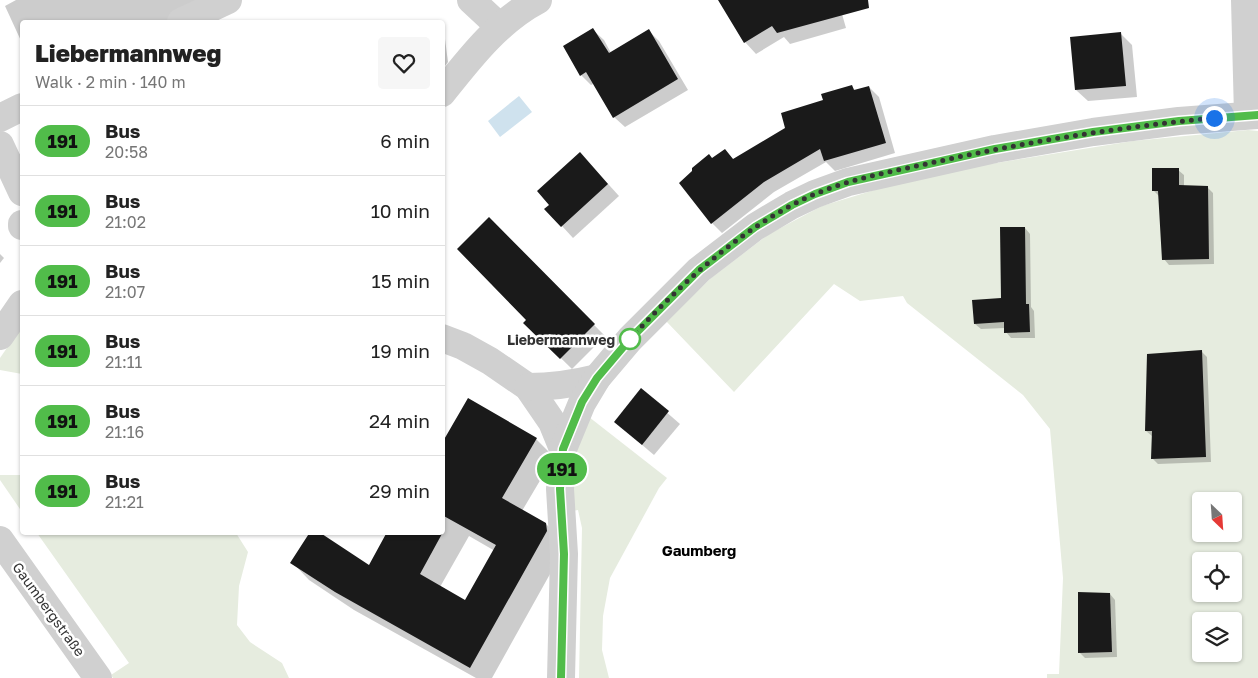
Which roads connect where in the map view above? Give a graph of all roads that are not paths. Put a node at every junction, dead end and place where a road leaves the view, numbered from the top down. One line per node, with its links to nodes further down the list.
1 (228, 0): 5 (street)
2 (471, 0): 6 (street)
3 (538, 0): 6 (street)
4 (1245, 0): 9 (street)
5 (185, 20)
6 (500, 27): 7 (street)
7 (445, 89)
8 (20, 108): 10 (street)
9 (1253, 115): 16 (street)
10 (0, 118)
11 (0, 145): 12 (street)
12 (20, 188)
13 (20, 307): 14 (street)
14 (0, 336)
15 (445, 339): 17 (street)
16 (597, 378): 17 (street); 18 (street)
17 (528, 387): 18 (street)
18 (563, 449): 21 (street)
19 (0, 540): 20 (street, Gaumbergstraße)
20 (98, 678)
21 (561, 678)

